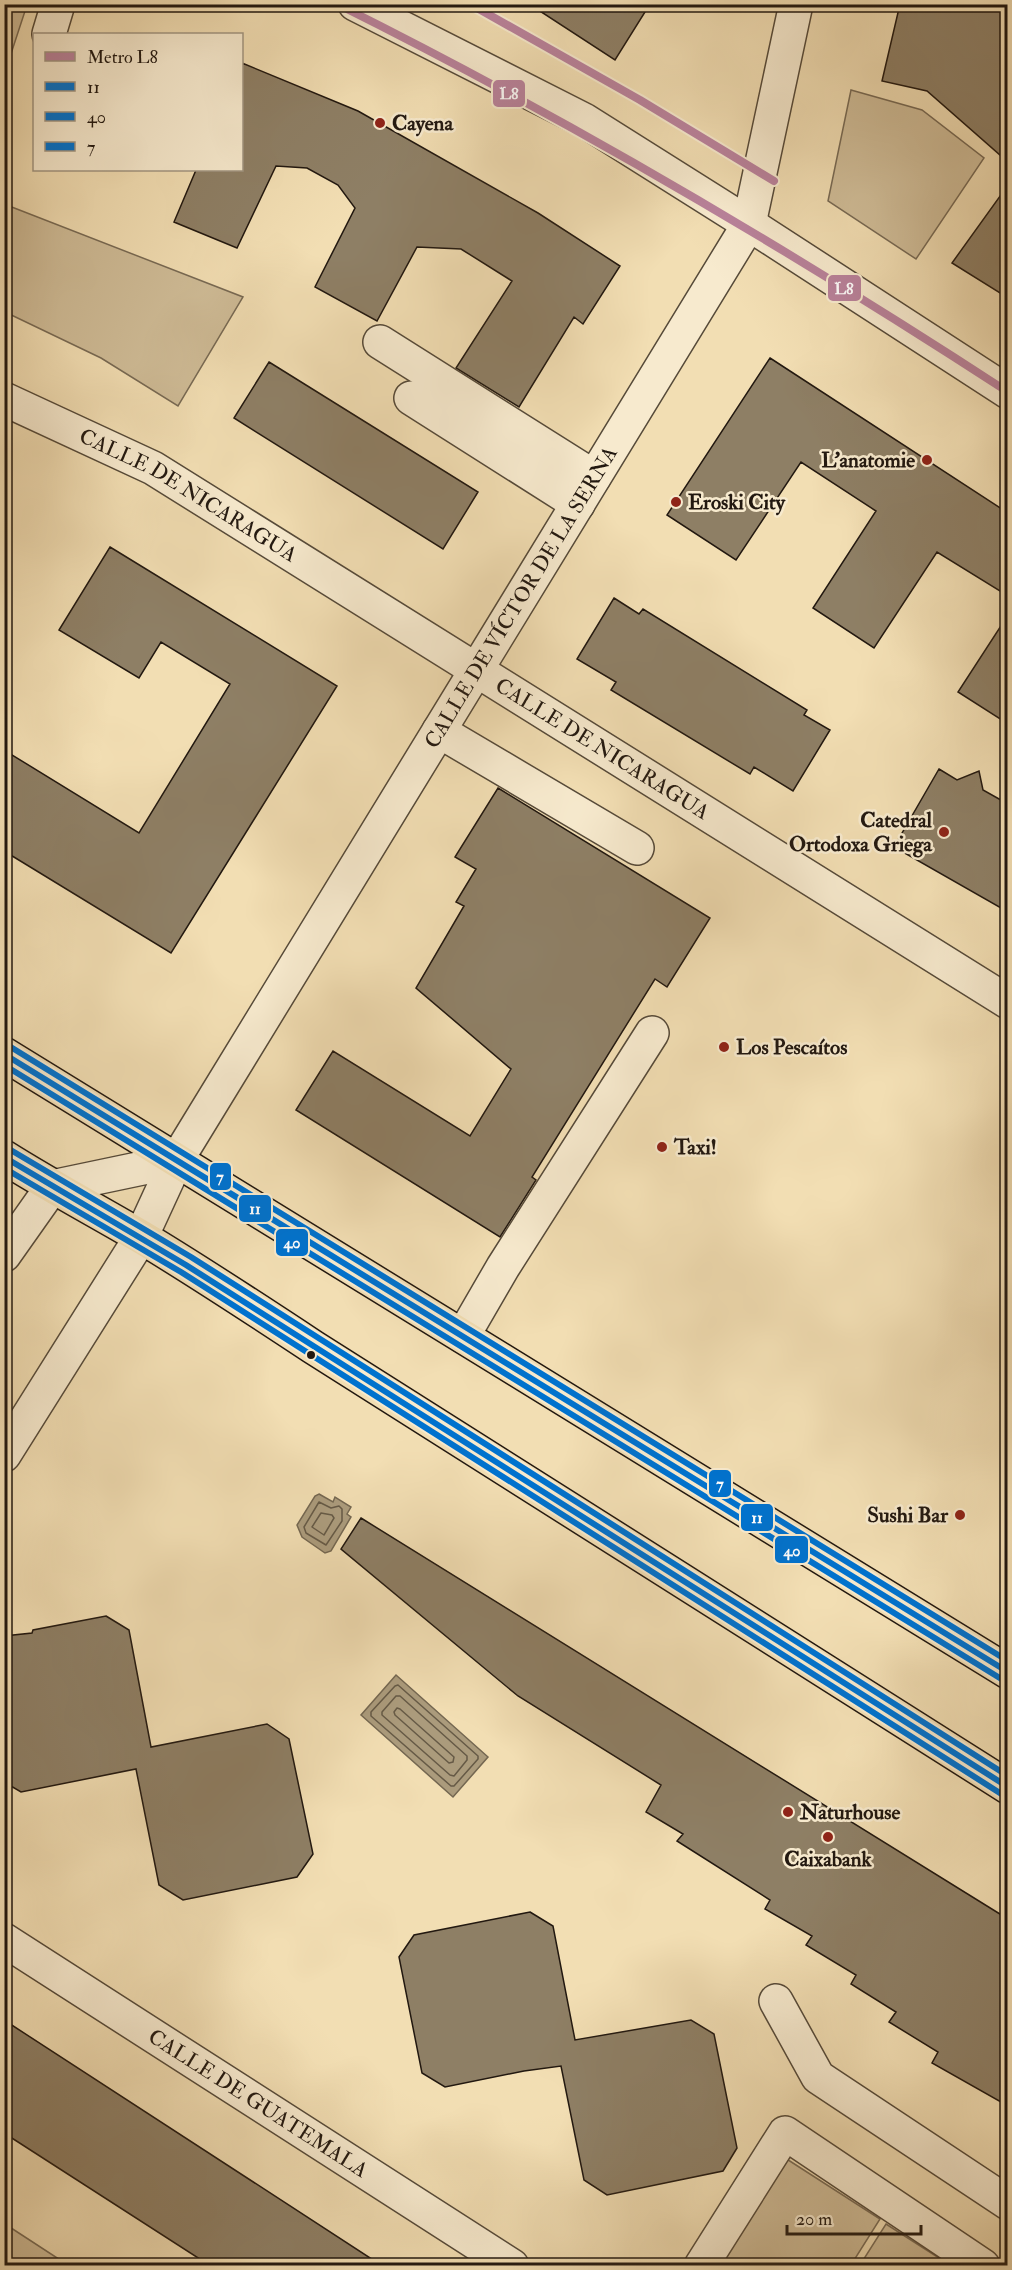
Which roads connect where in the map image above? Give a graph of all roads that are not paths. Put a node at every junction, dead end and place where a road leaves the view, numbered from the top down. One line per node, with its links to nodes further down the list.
1 (58, 4): 4 (street)
2 (355, 4): 5 (street)
3 (795, 4): 5 (street, CALLE DE VÍCTOR DE LA SERNA)
4 (49, 33)
5 (749, 224): 7 (street); 10 (street, CALLE DE VÍCTOR DE LA SERNA)
6 (380, 342): 10 (street)
7 (1008, 392)
8 (411, 398): 11 (street)
9 (4, 399): 12 (street, CALLE DE NICARAGUA)
10 (594, 477): 11 (street, CALLE DE VÍCTOR DE LA SERNA)
11 (578, 504): 12 (street, CALLE DE VÍCTOR DE LA SERNA)
12 (476, 670): 13 (street, CALLE DE VÍCTOR DE LA SERNA); 15 (street, CALLE DE NICARAGUA)
13 (439, 730): 14 (street); 19 (street, CALLE DE VÍCTOR DE LA SERNA)
14 (637, 848)
15 (1008, 1002)
16 (652, 1033): 23 (street)
17 (4, 1054): 19 (main road)
18 (4, 1157): 20 (main road)
19 (176, 1161): 20 (street); 21 (street, CALLE DE VÍCTOR DE LA SERNA); 23 (main road)
20 (52, 1187): 21 (main road); 22 (street)
21 (141, 1237): 24 (street, CALLE DE VÍCTOR DE LA SERNA); 26 (main road)
22 (4, 1255)
23 (463, 1336): 25 (main road)
24 (4, 1455)
25 (1008, 1672)
26 (1008, 1787)
27 (4, 1940): 30 (street, CALLE DE GUATEMALA)
28 (776, 2001): 29 (street)
29 (1008, 2203)
30 (512, 2265)
31 (701, 2265): 32 (street)
32 (983, 2265)

